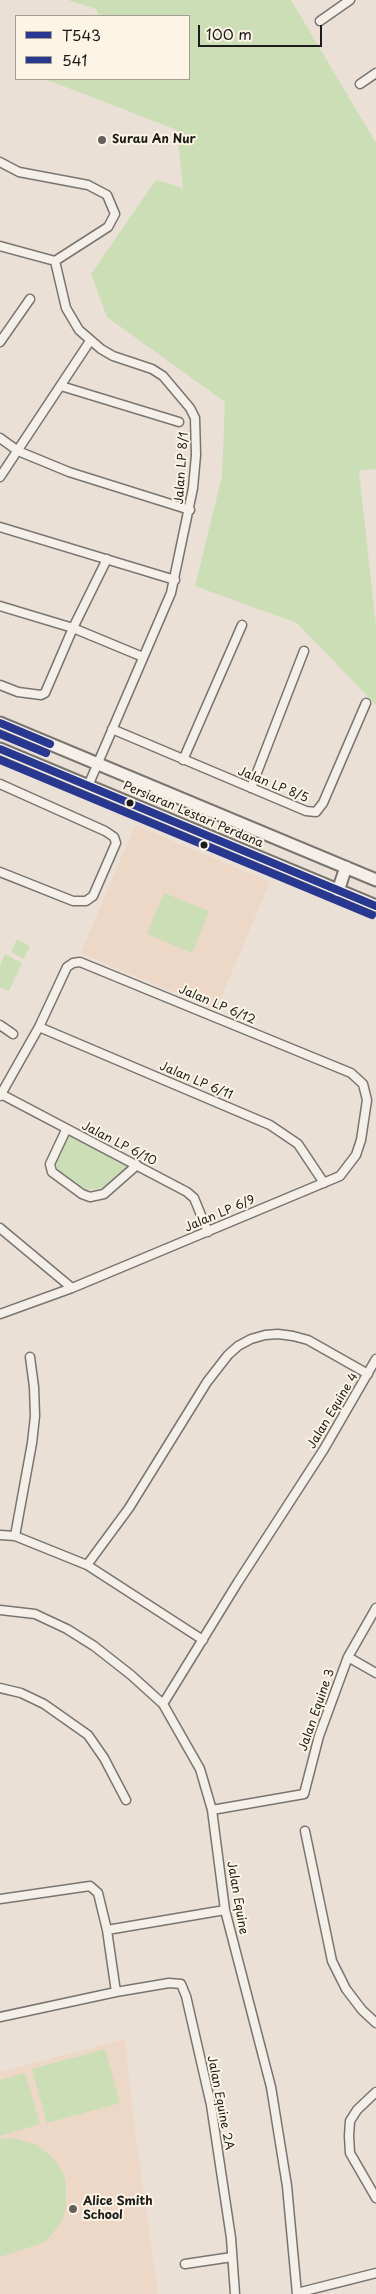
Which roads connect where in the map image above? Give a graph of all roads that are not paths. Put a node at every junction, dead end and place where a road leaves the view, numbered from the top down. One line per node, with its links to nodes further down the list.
1 (350, 0): 2 (street)
2 (320, 21)
3 (376, 73): 4 (street)
4 (360, 84)
5 (0, 162): 7 (street)
6 (0, 246): 7 (street)
7 (55, 261): 9 (street, Jalan LP 8/1)
8 (30, 299): 10 (street)
9 (90, 341): 11 (street); 16 (street, Jalan LP 8/1)
10 (0, 342)
11 (62, 386): 12 (street); 14 (street)
12 (179, 422)
13 (0, 438): 14 (street)
14 (18, 451): 15 (street); 16 (street)
15 (0, 476)
16 (190, 510): 19 (street, Jalan LP 8/1)
17 (0, 527): 18 (street)
18 (107, 559): 19 (street); 22 (street)
19 (175, 580): 24 (street, Jalan LP 8/1)
20 (0, 606): 22 (street)
21 (242, 626): 30 (street)
22 (73, 628): 24 (street); 25 (street)
23 (304, 651): 34 (street)
24 (143, 657): 28 (street, Jalan LP 8/1)
25 (0, 685)
26 (366, 703): 34 (street, Jalan LP 8/5)
27 (0, 723): 31 (main road, Persiaran Lestari Perdana)
28 (112, 730): 30 (street, Jalan LP 8/5); 31 (street, Jalan LP 8/1)
29 (0, 749): 33 (main road, Persiaran Lestari Perdana)
30 (183, 760): 34 (street, Jalan LP 8/5)
31 (97, 763): 33 (street, Jalan LP 8/1); 35 (main road, Persiaran Lestari Perdana)
32 (0, 784): 36 (street)
33 (88, 786): 38 (main road, Persiaran Lestari Perdana)
34 (251, 788)
35 (346, 867): 37 (main road, Persiaran Lestari Perdana); 38 (main road)
36 (0, 872)
37 (376, 880)
38 (338, 891): 39 (main road, Persiaran Lestari Perdana)
39 (376, 906)
40 (0, 1025): 42 (street)
41 (39, 1027): 43 (street, Jalan LP 6/12); 44 (street); 47 (street, Jalan LP 6/11)
42 (13, 1034)
43 (351, 1073): 47 (street, Jalan LP 6/9)
44 (1, 1095): 45 (street, Jalan LP 6/10)
45 (66, 1130): 46 (street, Jalan LP 6/10); 46 (street)
46 (137, 1165): 49 (street, Jalan LP 6/10)
47 (324, 1183): 49 (street, Jalan LP 6/9)
48 (0, 1228): 50 (street)
49 (208, 1232): 50 (street, Jalan LP 6/9)
50 (72, 1288): 51 (street, Jalan LP 6/9)
51 (0, 1314)
52 (30, 1357): 56 (street)
53 (376, 1359): 54 (street)
54 (368, 1374): 57 (street, Jalan Equine 4); 60 (street, Jalan Equine 4)
55 (0, 1535): 56 (street)
56 (15, 1536): 57 (street)
57 (87, 1565): 60 (street)
58 (376, 1608): 61 (street, Jalan Equine 3)
59 (0, 1610): 64 (street, Jalan Equine)
60 (203, 1640): 64 (street, Jalan Equine 4)
61 (348, 1657): 62 (street); 66 (street, Jalan Equine 3)
62 (376, 1673)
63 (0, 1688): 65 (street)
64 (163, 1704): 66 (street, Jalan Equine)
65 (126, 1800)
66 (212, 1810): 69 (street, Jalan Equine)
67 (304, 1831): 73 (street)
68 (0, 1899): 70 (street)
69 (225, 1910): 70 (street); 80 (street, Jalan Equine)
70 (107, 1930): 71 (street)
71 (116, 1992): 72 (street); 76 (street, Jalan Equine 2A)
72 (0, 2017)
73 (376, 2023)
74 (376, 2092): 75 (street)
75 (376, 2198)
76 (232, 2257): 77 (street); 79 (street, Jalan Equine 2A)
77 (185, 2264)
78 (376, 2274): 80 (street)
79 (235, 2294)
80 (297, 2294)

